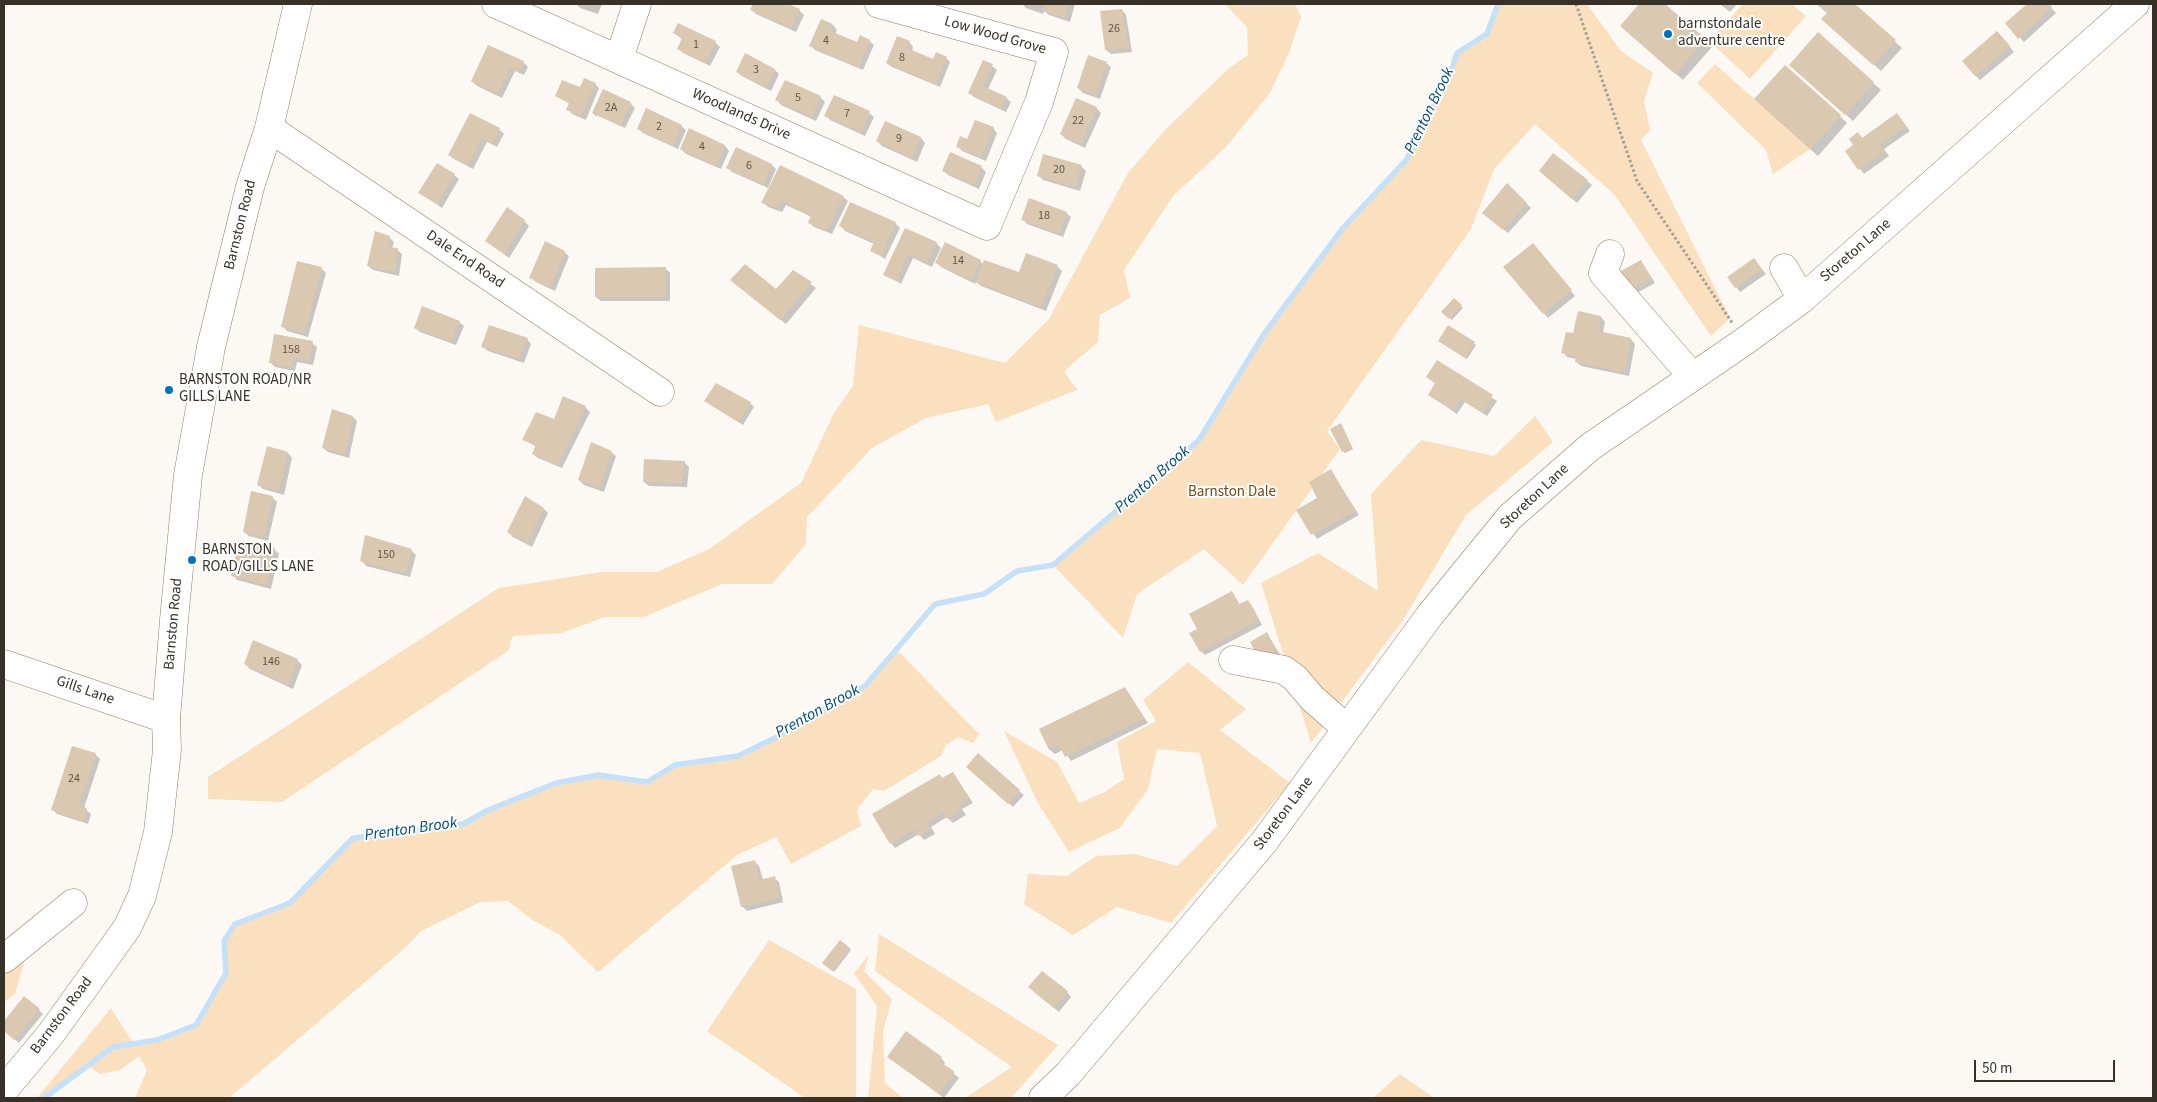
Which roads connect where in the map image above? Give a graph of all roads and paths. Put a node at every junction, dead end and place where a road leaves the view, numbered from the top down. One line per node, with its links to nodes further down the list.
1 (298, 4): 8 (street, Barnston Road)
2 (496, 4): 7 (street, Woodlands Drive)
3 (637, 4): 7 (street)
4 (879, 4): 9 (street, Low Wood Grove)
5 (1576, 4): 13 (path)
6 (2135, 4): 12 (street, Storeton Lane)
7 (619, 59): 9 (street, Woodlands Drive)
8 (269, 128): 15 (street, Dale End Road); 18 (street, Barnston Road)
9 (987, 226)
10 (1610, 254): 14 (street)
11 (1784, 268): 12 (street)
12 (1802, 298): 13 (street, Storeton Lane)
13 (1745, 341): 14 (street, Storeton Lane)
14 (1692, 376): 19 (street, Storeton Lane)
15 (660, 392)
16 (1233, 660): 19 (street)
17 (4, 664): 18 (street, Gills Lane)
18 (166, 719): 22 (street, Barnston Road)
19 (1348, 727): 23 (street, Storeton Lane)
20 (73, 903): 21 (street)
21 (4, 959)
22 (4, 1090)
23 (1043, 1098)

